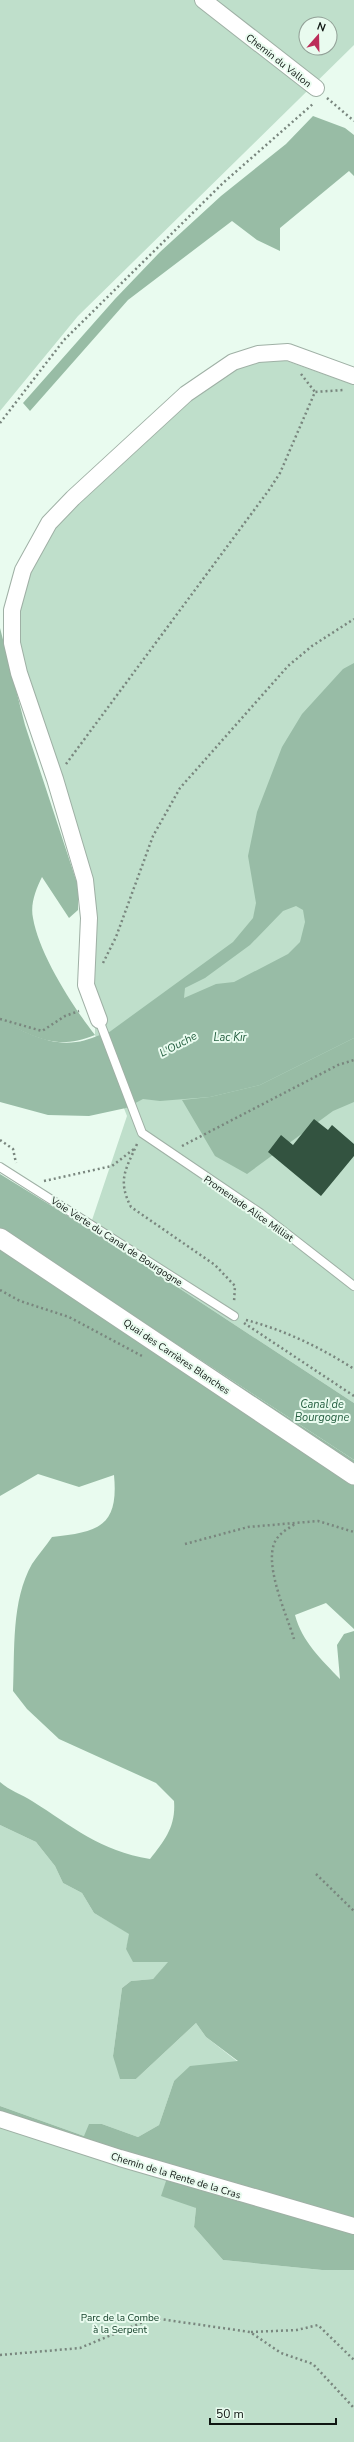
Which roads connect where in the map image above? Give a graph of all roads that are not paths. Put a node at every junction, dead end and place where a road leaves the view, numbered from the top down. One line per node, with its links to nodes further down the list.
1 (203, 0): 2 (street, Chemin du Vallon)
2 (320, 92)
3 (354, 376): 4 (street)
4 (96, 1013): 7 (lane, Promenade Alice Milliat)
5 (0, 1167): 8 (lane, Voie Verte du Canal de Bourgogne)
6 (0, 1238): 9 (street, Quai des Carrières Blanches)
7 (354, 1286)
8 (234, 1316)
9 (354, 1475)
10 (0, 2119): 11 (street, Chemin de la Rente de la Cras)
11 (354, 2226)

